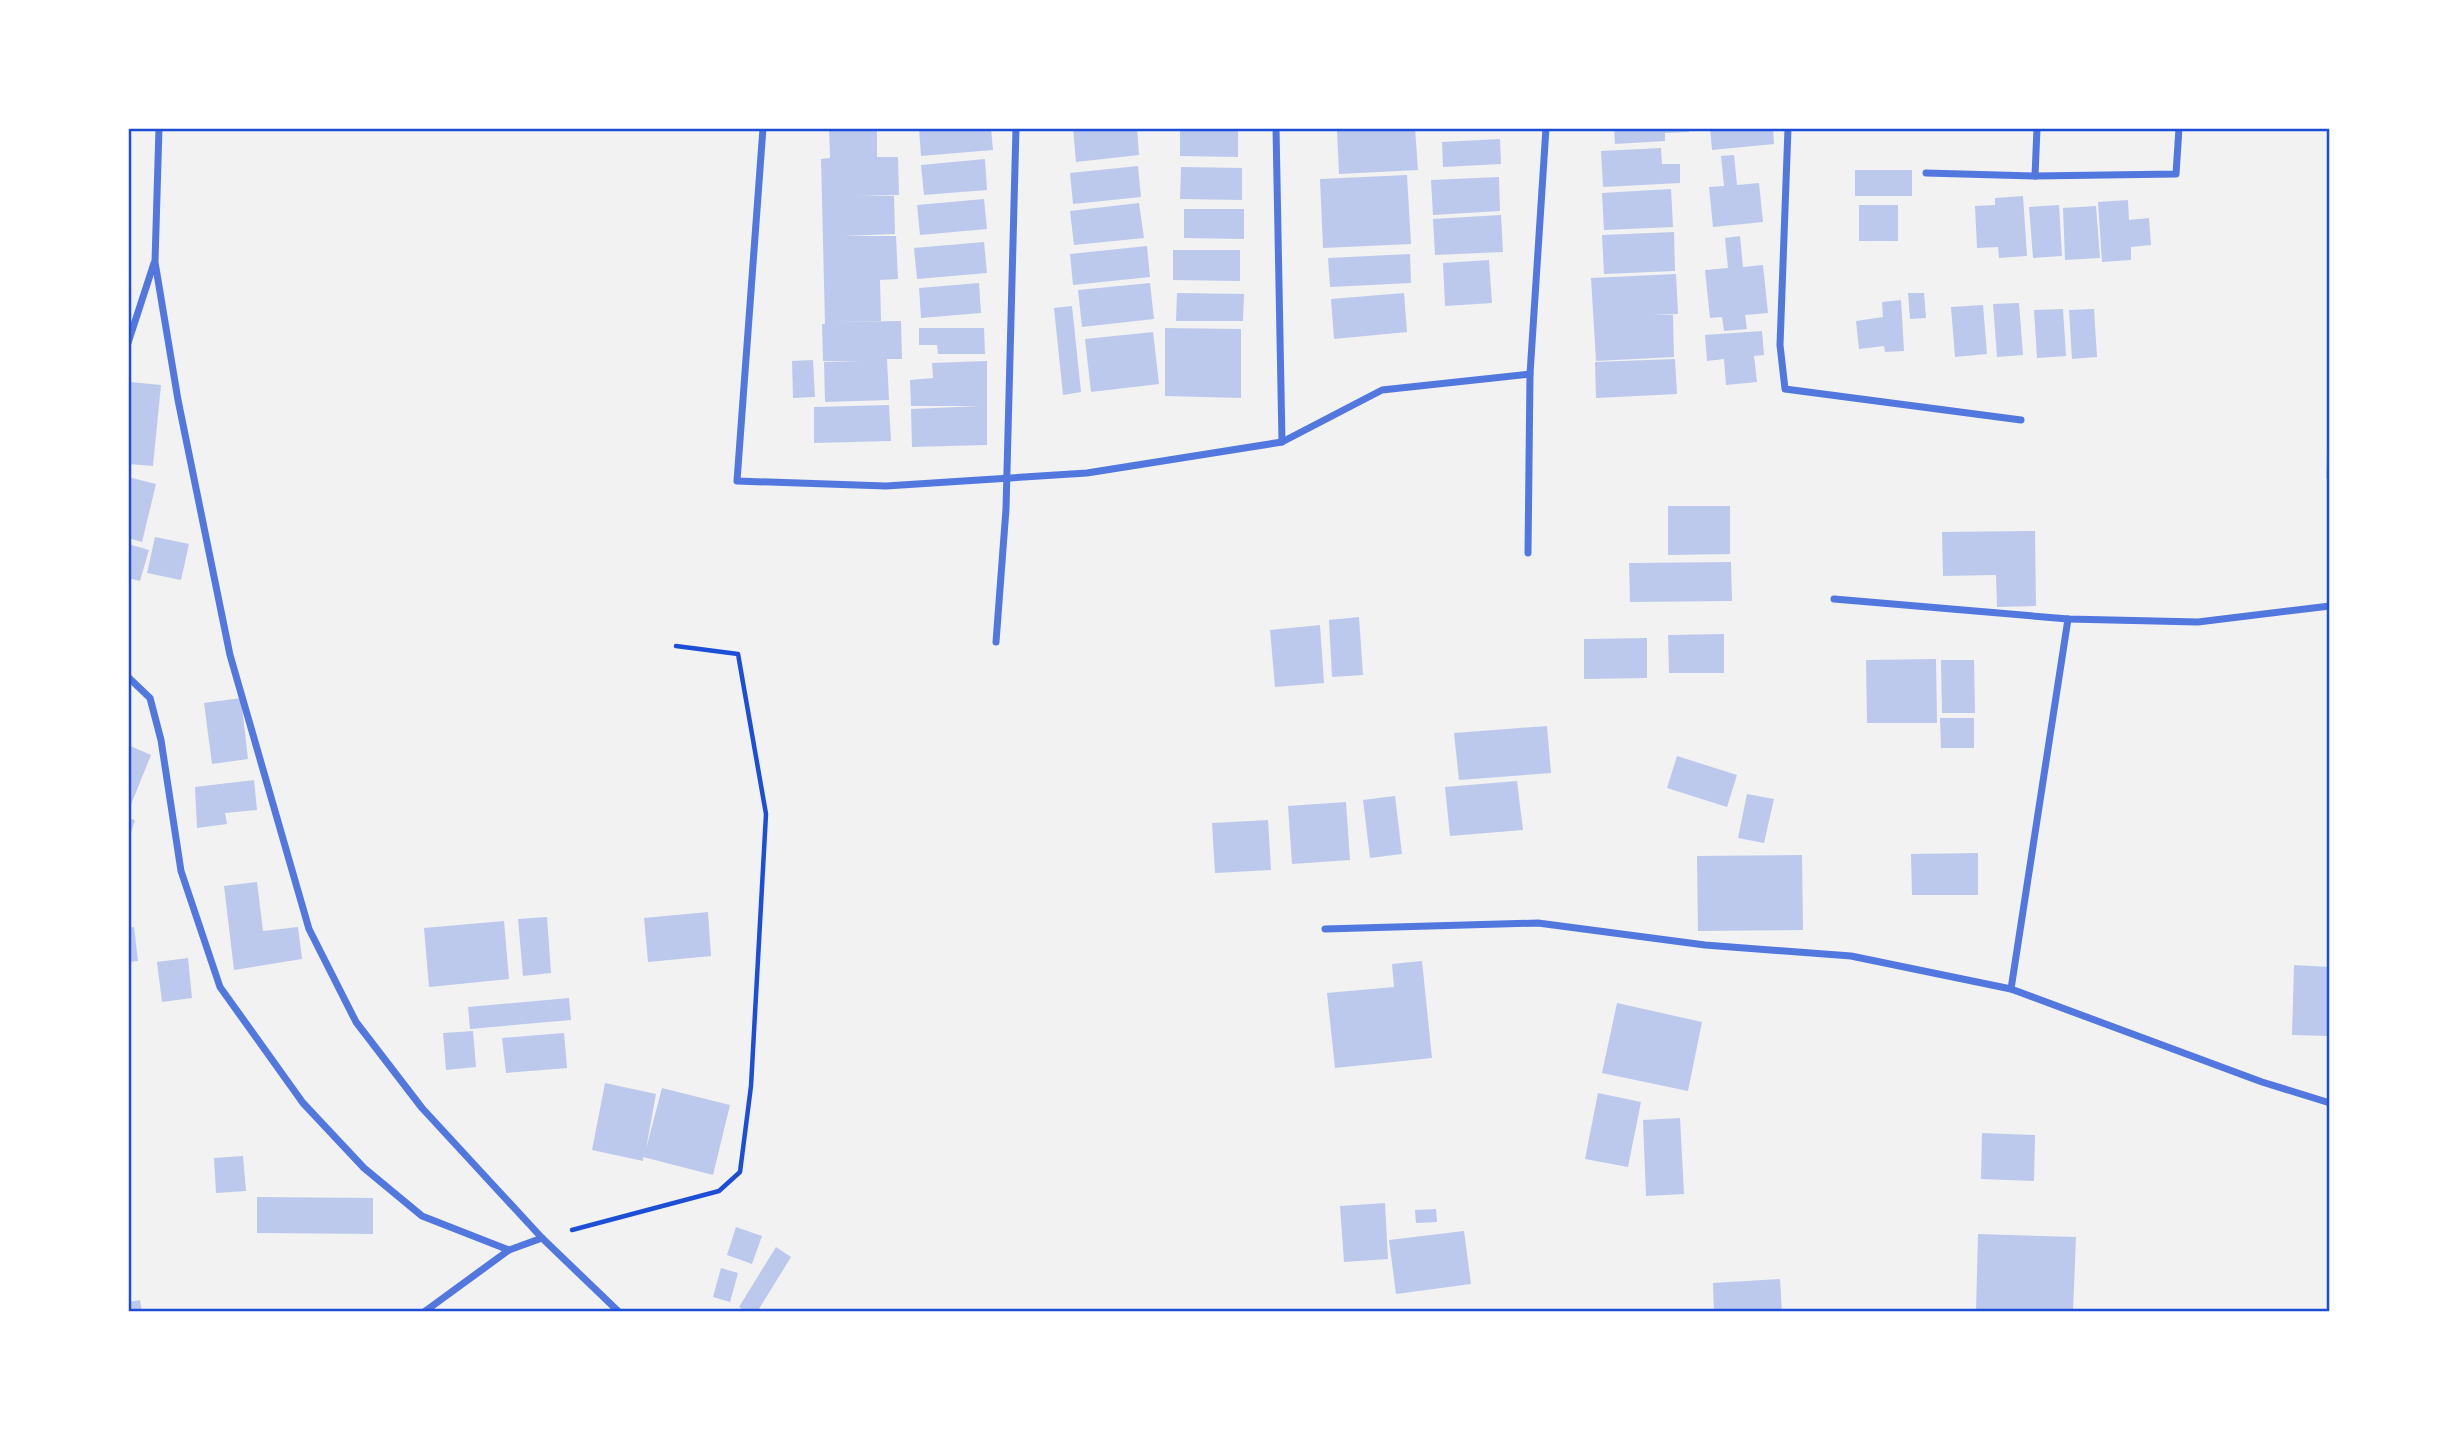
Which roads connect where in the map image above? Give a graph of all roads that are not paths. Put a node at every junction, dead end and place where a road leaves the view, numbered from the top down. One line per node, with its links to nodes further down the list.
1 (159, 128): 11 (street)
2 (763, 128): 16 (street)
3 (1016, 128): 16 (street)
4 (1276, 128): 15 (street)
5 (1546, 128): 13 (street)
6 (1788, 128): 14 (street)
7 (2036, 128): 10 (street)
8 (2179, 128): 10 (street)
9 (1926, 173): 10 (street)
10 (2035, 176)
11 (155, 262): 12 (street); 26 (street)
12 (128, 343)
13 (1530, 374): 15 (street); 17 (street)
14 (2021, 420)
15 (1282, 442): 16 (street)
16 (1006, 478): 21 (street)
17 (1528, 553)
18 (1834, 599): 20 (street)
19 (2330, 606): 20 (street)
20 (2068, 619): 24 (street)
21 (996, 642)
22 (128, 677): 27 (street)
23 (1325, 929): 24 (street)
24 (2011, 989): 25 (street)
25 (2330, 1103)
26 (542, 1238): 27 (street); 29 (street)
27 (509, 1250): 28 (street)
28 (424, 1312)
29 (619, 1312)

